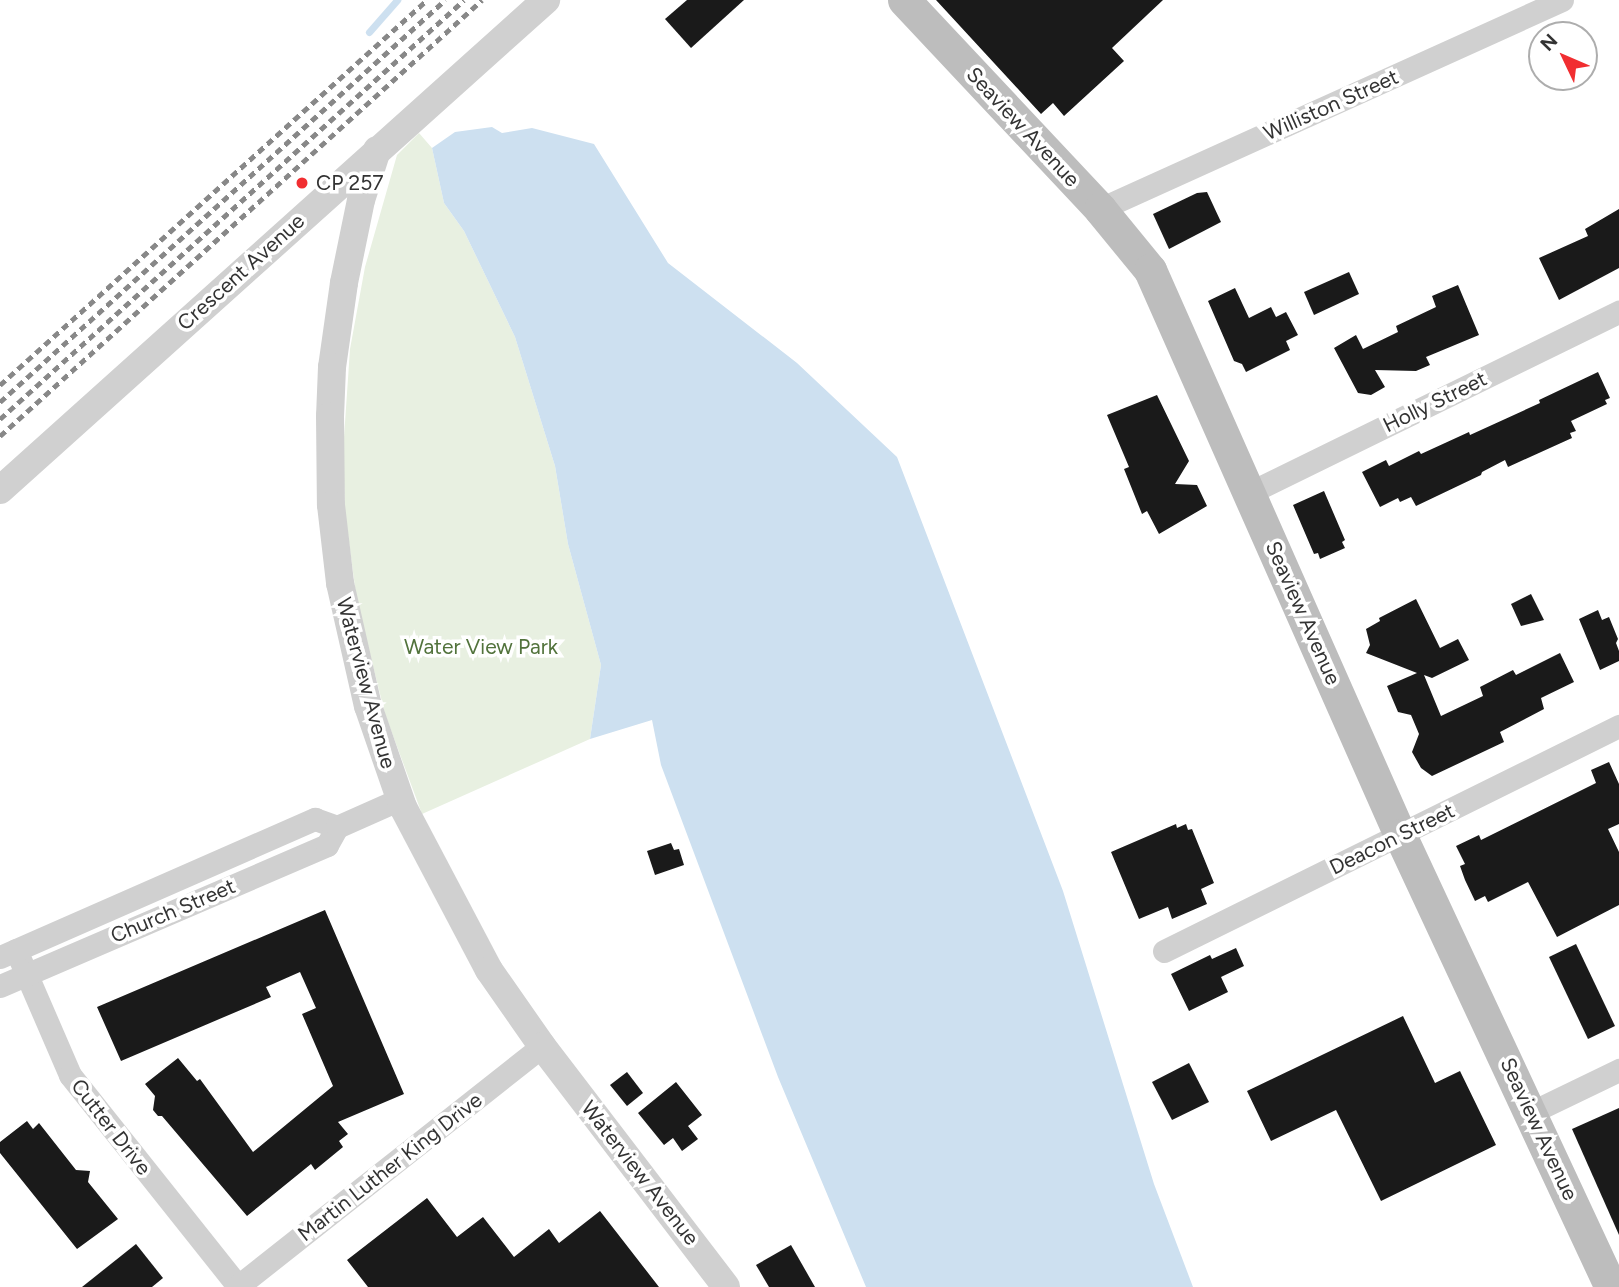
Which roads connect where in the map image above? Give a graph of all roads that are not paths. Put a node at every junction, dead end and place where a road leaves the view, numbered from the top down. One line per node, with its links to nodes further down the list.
1 (546, 0): 4 (street, Crescent Avenue)
2 (904, 0): 5 (main road, Seaview Avenue)
3 (1562, 0): 5 (street, Williston Street)
4 (377, 150): 7 (street, Crescent Avenue); 10 (street, Waterview Avenue)
5 (1100, 209): 8 (main road, Seaview Avenue)
6 (1619, 312): 8 (street, Holly Street)
7 (0, 490)
8 (1251, 492): 12 (main road, Seaview Avenue)
9 (1619, 726): 12 (street, Deacon Street)
10 (400, 799): 11 (street, Church Street); 17 (street, Waterview Avenue)
11 (337, 827): 14 (street, Church Street); 15 (street, Church Street)
12 (1400, 835): 13 (street, Deacon Street); 19 (main road, Seaview Avenue)
13 (1164, 951)
14 (8, 953): 15 (street, Cutter Drive)
15 (26, 974): 16 (street, Church Street); 20 (street, Cutter Drive)
16 (0, 986)
17 (542, 1046): 20 (street, Martin Luther King Drive); 21 (street, Waterview Avenue)
18 (1619, 1070): 19 (street)
19 (1532, 1112): 22 (main road, Seaview Avenue)
20 (237, 1287)
21 (726, 1287)
22 (1611, 1287)

